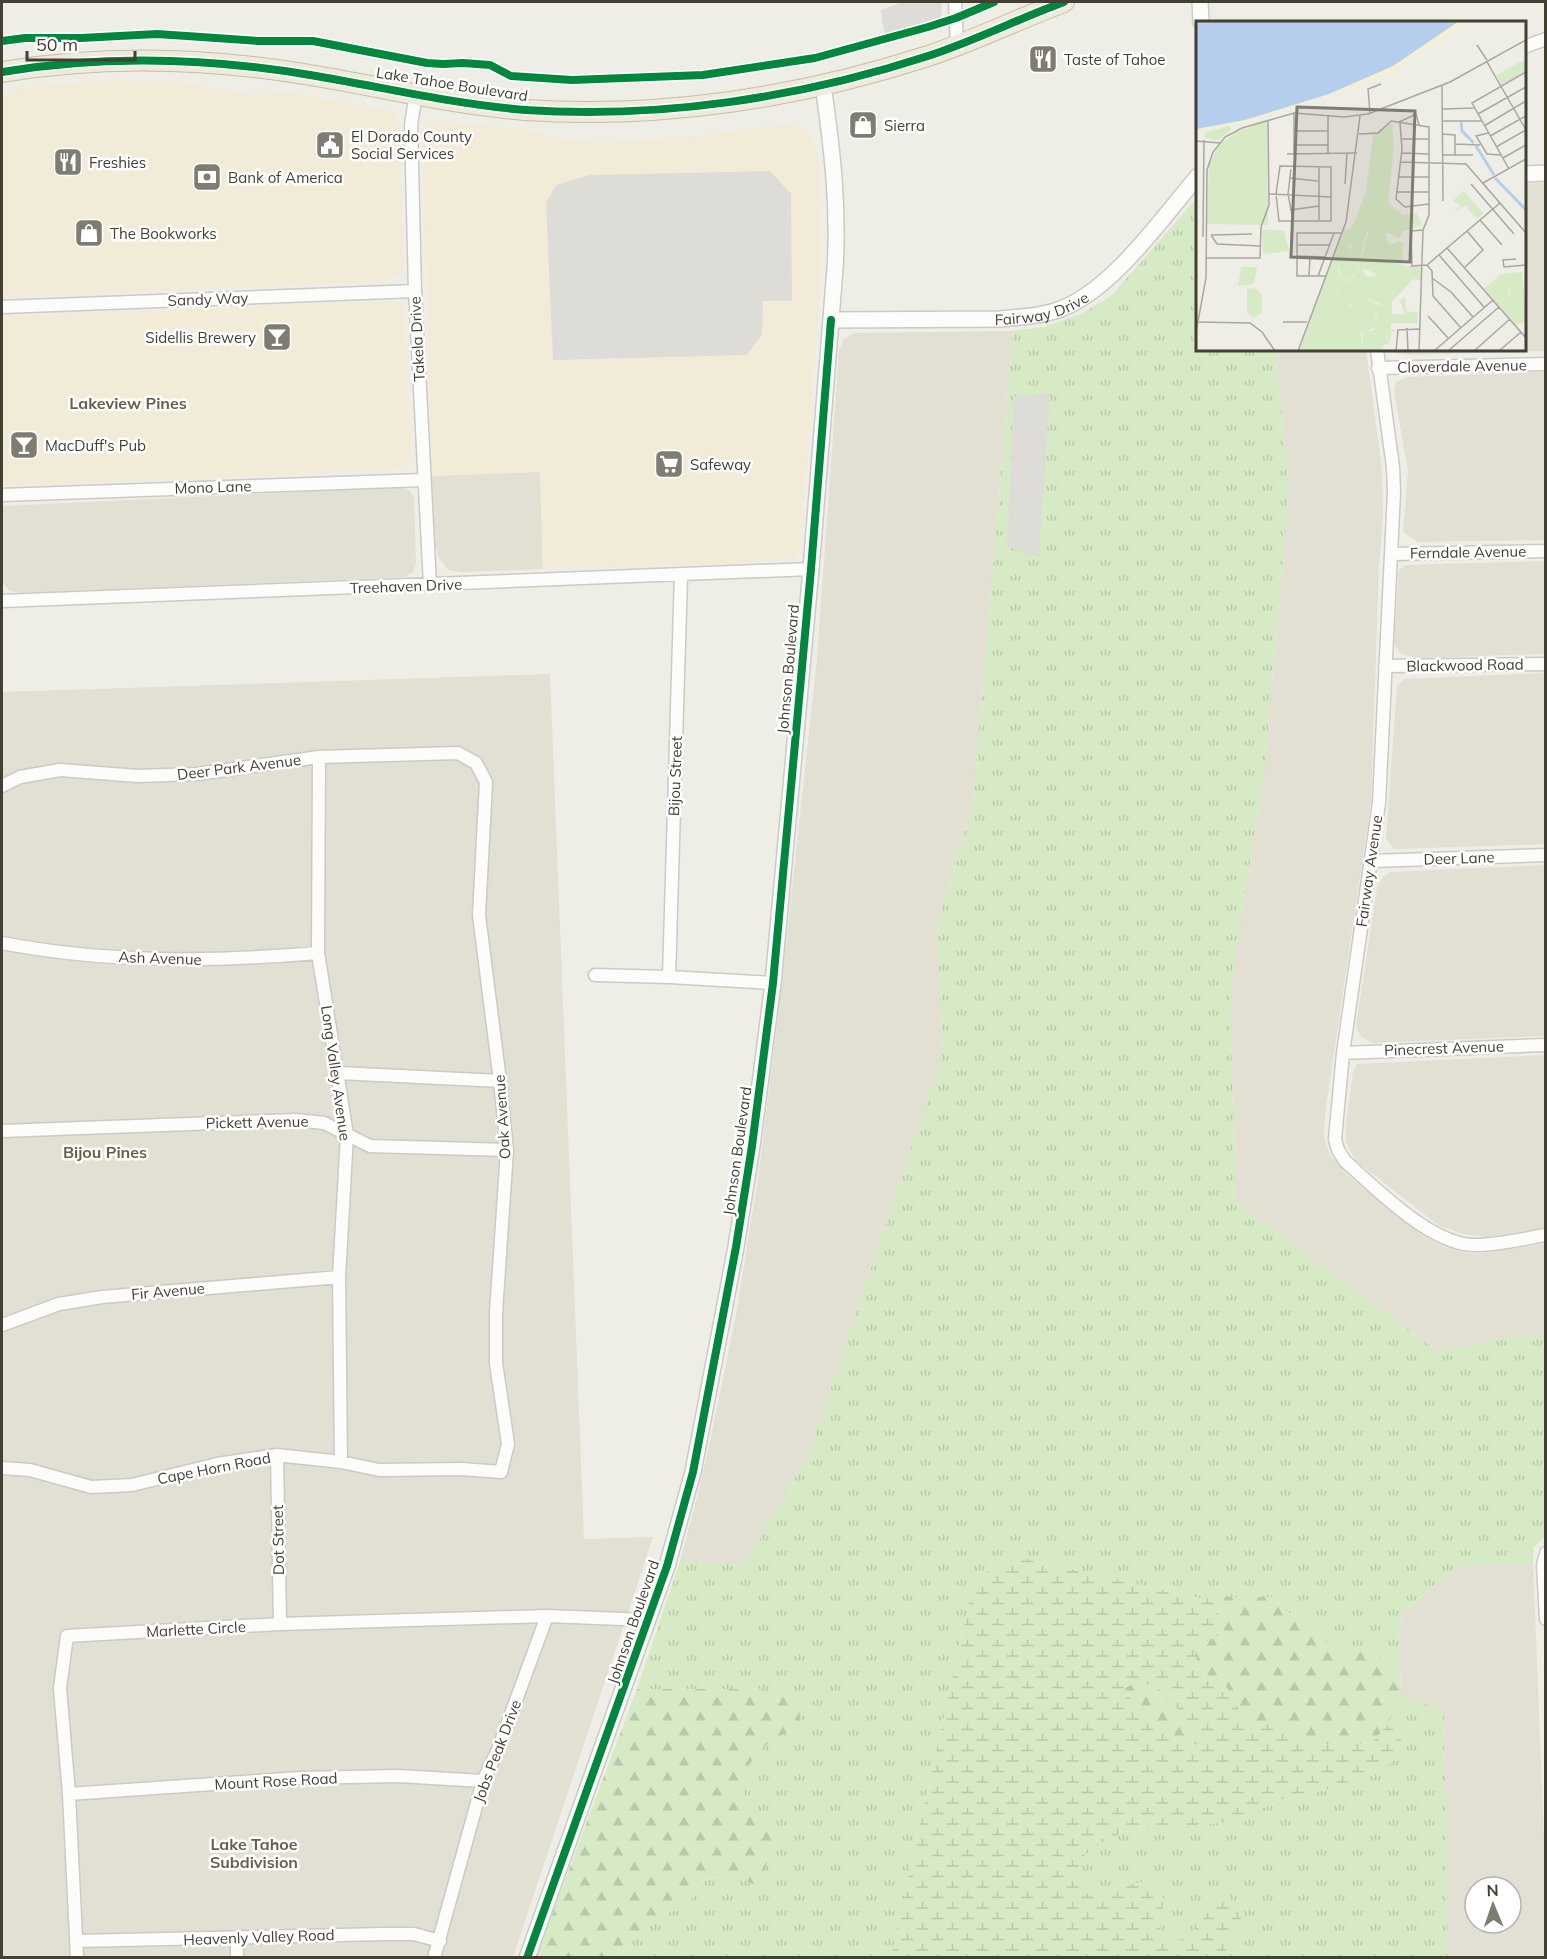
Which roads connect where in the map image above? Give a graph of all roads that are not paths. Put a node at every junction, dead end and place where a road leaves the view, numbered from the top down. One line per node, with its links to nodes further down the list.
1 (955, 2): 6 (street)
2 (1064, 2): 6 (highway, Lake Tahoe Boulevard)
3 (1200, 2): 4 (street)
4 (1201, 21)
5 (1545, 39): 7 (street)
6 (957, 46): 9 (highway, Lake Tahoe Boulevard)
7 (1526, 46)
8 (2, 72): 10 (highway, Lake Tahoe Boulevard)
9 (823, 85): 10 (highway, Lake Tahoe Boulevard); 16 (street, Johnson Boulevard)
10 (416, 94): 14 (street, Takela Drive)
11 (1545, 173): 12 (street)
12 (1526, 174)
13 (1196, 177): 16 (street, Fairway Drive)
14 (415, 291): 15 (street, Sandy Way); 20 (street, Takela Drive)
15 (2, 307)
16 (831, 320): 24 (street, Johnson Boulevard)
17 (1377, 351): 19 (street, Fairway Avenue)
18 (1545, 363): 19 (street, Cloverdale Avenue)
19 (1378, 368): 23 (street, Fairway Avenue)
20 (424, 480): 21 (street, Mono Lane); 26 (street, Takela Drive)
21 (2, 495)
22 (1545, 551): 23 (street, Ferndale Avenue)
23 (1391, 554): 29 (street, Fairway Avenue)
24 (811, 569): 25 (street, Treehaven Drive); 39 (street, Johnson Boulevard)
25 (681, 574): 26 (street, Treehaven Drive); 38 (street, Bijou Street)
26 (430, 585): 27 (street, Treehaven Drive)
27 (2, 601)
28 (1545, 664): 29 (street, Blackwood Road)
29 (1385, 666): 34 (street, Fairway Avenue)
30 (318, 757): 31 (street, Deer Park Avenue); 32 (street, Deer Park Avenue); 36 (street, Long Valley Avenue)
31 (476, 763): 43 (street, Oak Avenue)
32 (2, 786)
33 (1545, 855): 34 (street, Deer Lane)
34 (1372, 861): 41 (street, Fairway Avenue)
35 (2, 943): 36 (street, Ash Avenue)
36 (318, 953): 42 (street, Long Valley Avenue)
37 (596, 975): 38 (street)
38 (669, 977): 39 (street)
39 (773, 983): 57 (street, Johnson Boulevard)
40 (1545, 1045): 41 (street, Pinecrest Avenue)
41 (1343, 1053): 47 (street, Fairway Avenue)
42 (339, 1073): 43 (street); 45 (street, Long Valley Avenue)
43 (500, 1081): 46 (street, Oak Avenue)
44 (2, 1131): 45 (street, Pickett Avenue)
45 (347, 1135): 46 (street, Pickett Avenue); 48 (street, Long Valley Avenue)
46 (507, 1150): 53 (street, Oak Avenue)
47 (1545, 1235)
48 (339, 1277): 49 (street, Fir Avenue); 51 (street, Long Valley Avenue)
49 (2, 1325)
50 (277, 1455): 51 (street, Cape Horn Road); 52 (street, Cape Horn Road); 58 (street, Dot Street)
51 (341, 1462): 53 (street, Cape Horn Road)
52 (2, 1468)
53 (501, 1472)
54 (1545, 1552): 56 (street)
55 (547, 1616): 57 (street, Marlette Circle); 58 (street, Marlette Circle); 59 (street, Jobs Peak Drive)
56 (1545, 1619)
57 (648, 1620): 67 (street, Johnson Boulevard)
58 (280, 1624): 60 (street, Marlette Circle)
59 (483, 1781): 60 (street, Mount Rose Road); 63 (street, Jobs Peak Drive)
60 (69, 1794): 62 (street, Marlette Circle)
61 (237, 1939): 62 (street, Heavenly Valley Road); 63 (street, Heavenly Valley Road); 65 (street)
62 (76, 1941): 64 (street, Marlette Circle)
63 (440, 1941): 66 (street, Jobs Peak Drive)
64 (77, 1958)
65 (237, 1958)
66 (434, 1958)
67 (527, 1958)

